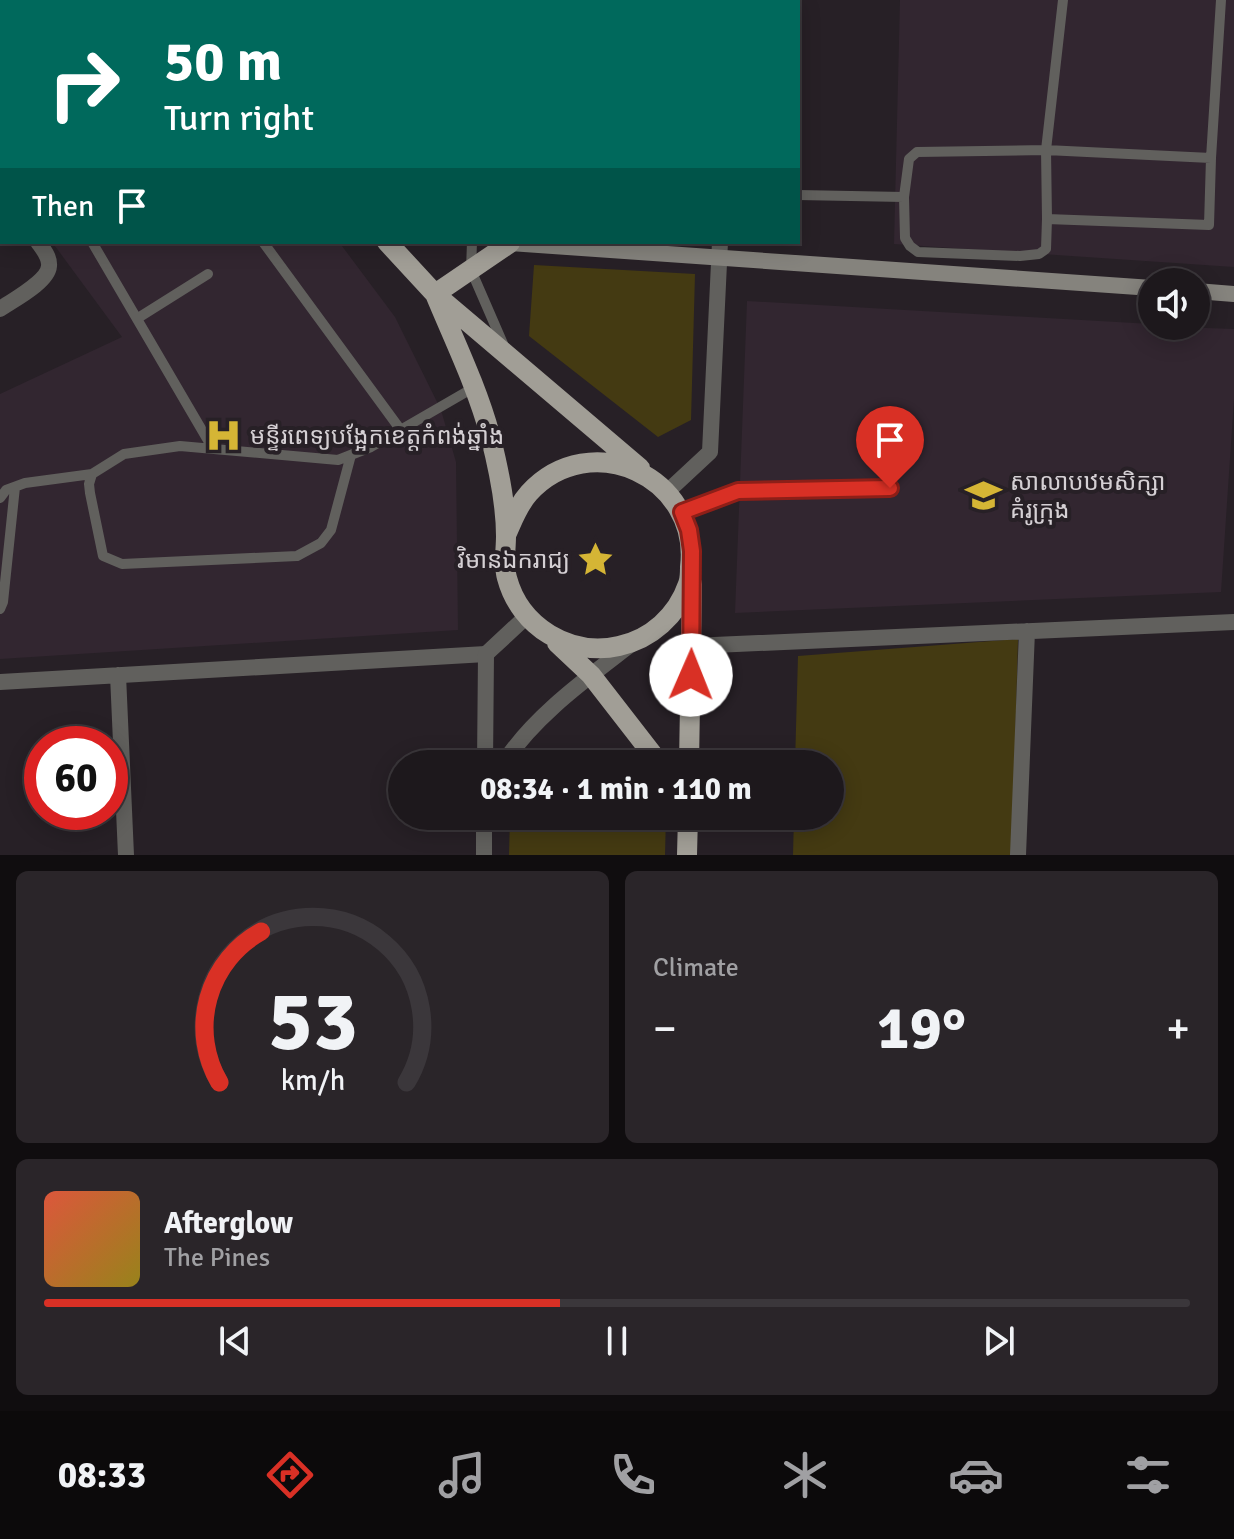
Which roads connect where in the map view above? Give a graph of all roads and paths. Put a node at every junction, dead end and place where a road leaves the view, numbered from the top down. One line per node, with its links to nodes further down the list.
1 (1063, 0): 3 (lane)
2 (1221, 0): 4 (lane)
3 (1046, 150): 4 (lane); 6 (lane); 7 (lane)
4 (1211, 158): 7 (lane)
5 (800, 195): 6 (lane)
6 (904, 197): 7 (lane)
7 (1047, 219)
8 (39, 244): 22 (street)
9 (93, 244): 23 (lane)
10 (264, 244): 26 (lane)
11 (389, 244): 20 (main road)
12 (472, 244): 16 (lane)
13 (509, 244): 16 (main road)
14 (540, 244): 15 (main road)
15 (720, 250): 18 (main road); 31 (street)
16 (471, 270): 20 (main road); 24 (lane)
17 (208, 274): 23 (lane)
18 (1138, 287)
19 (1210, 292): 21 (main road)
20 (435, 294): 24 (main road); 25 (main road)
21 (1234, 294)
22 (0, 309)
23 (138, 318): 27 (lane)
24 (507, 356): 31 (main road)
25 (473, 388): 26 (lane); 35 (main road)
26 (400, 429): 28 (lane)
27 (213, 449): 28 (lane); 29 (lane)
28 (351, 455): 29 (lane)
29 (92, 474): 30 (lane)
30 (15, 487): 33 (lane); 37 (lane)
31 (661, 487): 34 (main road); 35 (main road)
32 (890, 488): 34 (lane)
33 (0, 498)
34 (682, 512): 36 (main road)
35 (506, 535): 38 (main road)
36 (692, 551): 42 (main road); 43 (main road)
37 (0, 609)
38 (527, 616): 41 (main road); 44 (street)
39 (1234, 622): 40 (street)
40 (1027, 631): 43 (street); 57 (street)
41 (545, 633): 42 (main road); 46 (main road)
42 (633, 643): 46 (street)
43 (692, 646): 51 (main road)
44 (486, 654): 45 (street); 48 (street)
45 (118, 675): 47 (street); 54 (street)
46 (591, 675): 49 (street); 50 (main road)
47 (0, 682)
48 (485, 750)
49 (513, 750)
50 (649, 750)
51 (689, 750)
52 (484, 830): 55 (street)
53 (687, 830): 56 (main road)
54 (126, 855)
55 (484, 855)
56 (687, 855)
57 (1018, 855)

